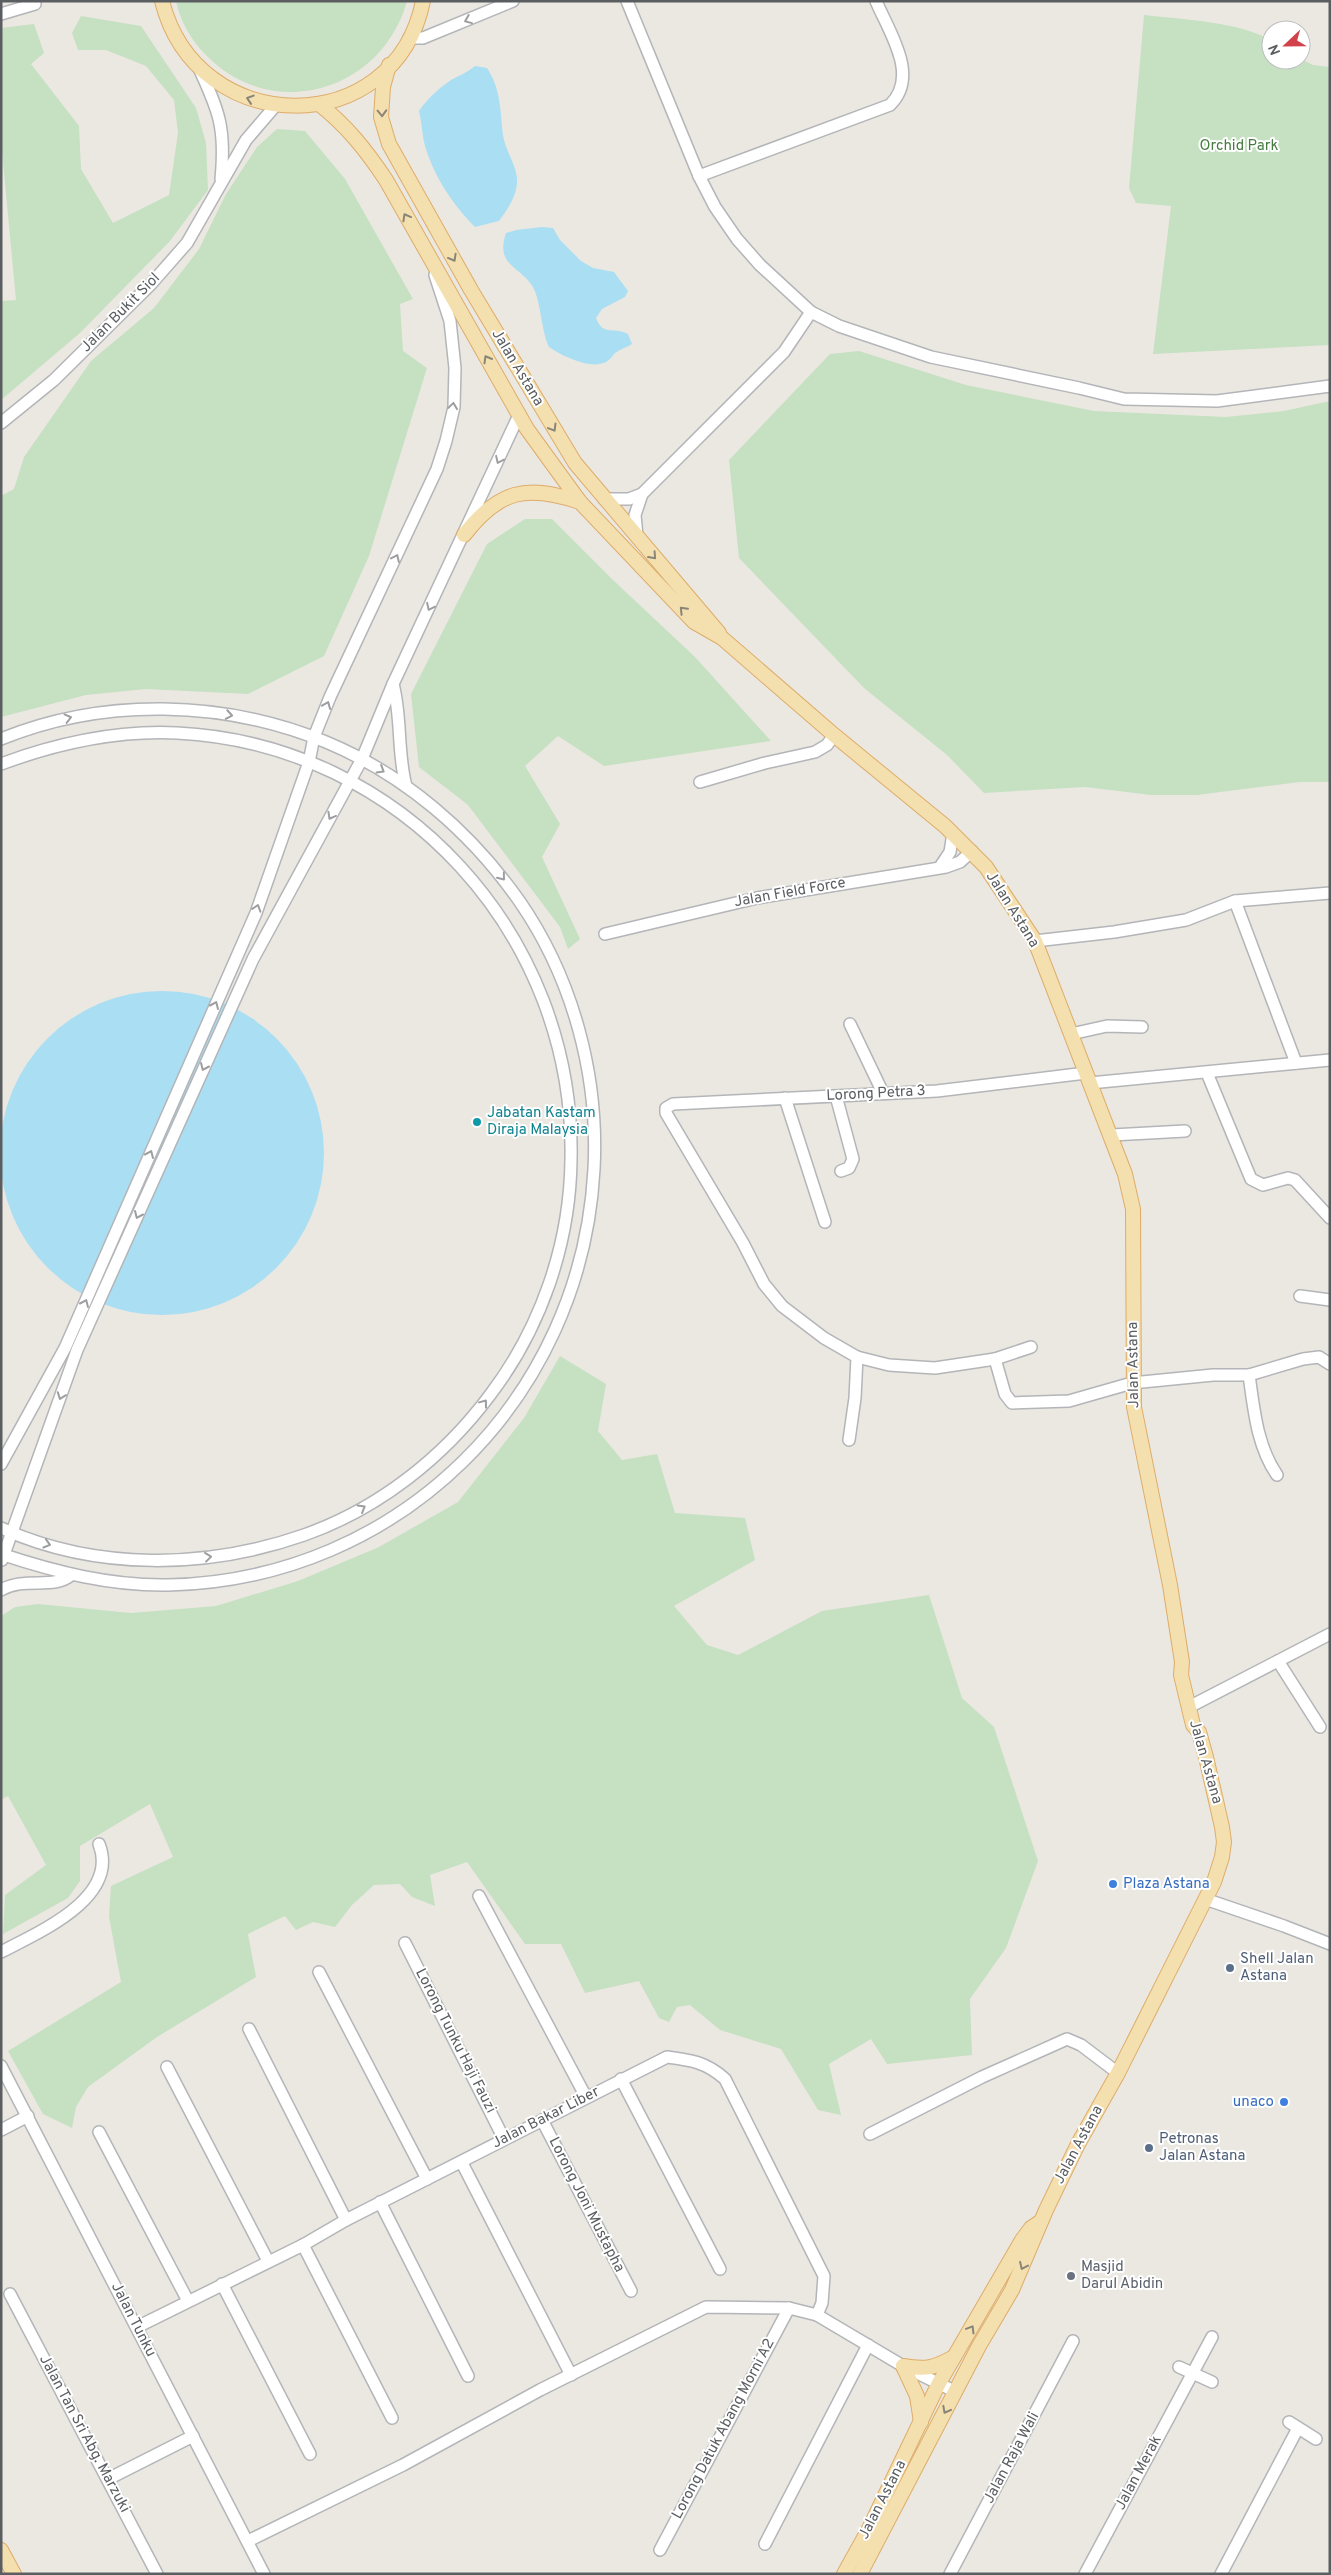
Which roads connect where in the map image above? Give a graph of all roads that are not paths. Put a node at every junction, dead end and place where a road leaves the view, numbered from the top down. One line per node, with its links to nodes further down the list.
1 (154, 1): 9 (main road)
2 (162, 1): 9 (main road)
3 (423, 1): 10 (main road)
4 (513, 1): 10 (street, one-way to 10)
5 (628, 1): 15 (street)
6 (876, 1): 15 (street)
7 (35, 4): 8 (street)
8 (1, 14)
9 (166, 16): 12 (main road)
10 (409, 38): 11 (main road)
11 (389, 65): 13 (main road); 18 (main road, Jalan Astana, one-way to 18)
12 (198, 66): 14 (main road, one-way to 12); 16 (street)
13 (319, 104): 14 (main road); 17 (main road, Jalan Astana, one-way to 13)
14 (276, 105): 16 (street, Jalan Bukit Siol)
15 (699, 176): 19 (street)
16 (220, 186): 22 (street, Jalan Bukit Siol)
17 (431, 261): 21 (main road, Jalan Astana, one-way to 17); 31 (street, one-way to 17)
18 (471, 290): 21 (main road); 24 (main road, Jalan Astana, one-way to 24)
19 (811, 312): 20 (street); 23 (street)
20 (1330, 386)
21 (520, 415): 25 (main road, Jalan Astana); 26 (street, one-way to 26)
22 (1, 423)
23 (642, 494): 24 (street); 27 (street)
24 (604, 499): 27 (main road, Jalan Astana)
25 (580, 502): 26 (main road); 28 (main road, Jalan Astana, one-way to 25)
26 (464, 535): 29 (street, one-way to 29)
27 (637, 539): 28 (main road, Jalan Astana, one-way to 28)
28 (722, 638): 30 (main road, Jalan Astana)
29 (392, 684): 33 (street); 38 (street)
30 (834, 735): 37 (street); 39 (main road, Jalan Astana)
31 (314, 737): 32 (street, one-way to 31); 33 (street); 34 (street)
32 (1, 738)
33 (362, 760): 36 (street); 38 (street, one-way to 38)
34 (309, 762): 35 (street); 36 (street); 70 (street, one-way to 34)
35 (1, 764)
36 (350, 780): 72 (street, one-way to 72); 72 (street, one-way to 36)
37 (700, 782)
38 (406, 786): 74 (street, one-way to 74)
39 (953, 832): 40 (main road, Jalan Astana); 41 (street)
40 (972, 851): 41 (street, Jalan Field Force); 45 (main road, Jalan Astana)
41 (940, 868): 44 (street, Jalan Field Force)
42 (1330, 893): 43 (street)
43 (1235, 900): 45 (street); 50 (street)
44 (605, 934)
45 (1035, 941): 48 (main road, Jalan Astana)
46 (850, 1024): 53 (street)
47 (1142, 1027): 48 (street)
48 (1071, 1034): 52 (main road, Jalan Astana)
49 (1330, 1060): 50 (street, Lorong Petra 3)
50 (1296, 1063): 51 (street, Lorong Petra 3)
51 (1207, 1073): 52 (street, Lorong Petra 3); 59 (street)
52 (1088, 1078): 53 (street, Lorong Petra 3); 57 (main road, Jalan Astana)
53 (883, 1094): 54 (street, Lorong Petra 3)
54 (836, 1096): 55 (street, Lorong Petra 3); 58 (street)
55 (785, 1098): 60 (street); 64 (street, Lorong Petra 3)
56 (1185, 1130): 57 (street)
57 (1112, 1135): 68 (main road, Jalan Astana)
58 (841, 1171)
59 (1330, 1218)
60 (825, 1222)
61 (1300, 1296): 62 (street)
62 (1330, 1300)
63 (1031, 1347): 65 (street)
64 (857, 1356): 65 (street); 69 (street)
65 (995, 1359): 68 (street)
66 (1330, 1364): 67 (street)
67 (1249, 1375): 68 (street); 71 (street)
68 (1132, 1383): 78 (main road, Jalan Astana)
69 (850, 1440)
70 (1, 1464)
71 (1277, 1475)
72 (6, 1530): 73 (street)
73 (2, 1557): 74 (street)
74 (71, 1575): 75 (street)
75 (1, 1590)
76 (1330, 1634): 77 (street)
77 (1278, 1661): 78 (street); 79 (street)
78 (1192, 1706): 82 (main road, Jalan Astana)
79 (1320, 1727)
80 (99, 1844): 85 (street)
81 (479, 1896): 92 (street)
82 (1205, 1899): 84 (street); 90 (main road, Jalan Astana)
83 (405, 1943): 98 (street, Lorong Tunku Haji Fauzi)
84 (1330, 1944)
85 (1, 1952)
86 (320, 1972): 100 (street)
87 (249, 2029): 102 (street)
88 (1, 2066): 93 (street, Jalan Tunku)
89 (168, 2067): 105 (street)
90 (1118, 2073): 97 (street); 103 (main road, Jalan Astana)
91 (621, 2079): 92 (street, Jalan Bakar Liber); 106 (street); 112 (street, Jalan Bakar Liber)
92 (586, 2097): 94 (street, Jalan Bakar Liber)
93 (28, 2116): 95 (street); 113 (street, Jalan Tunku)
94 (542, 2120): 98 (street, Jalan Bakar Liber); 108 (street, Lorong Joni Mustapha)
95 (1, 2130)
96 (99, 2132): 110 (street)
97 (870, 2134)
98 (504, 2139): 99 (street, Jalan Bakar Liber)
99 (462, 2162): 100 (street, Jalan Bakar Liber); 122 (street)
100 (427, 2179): 101 (street, Jalan Bakar Liber)
101 (380, 2202): 102 (street, Jalan Bakar Liber); 121 (street)
102 (346, 2220): 104 (street, Jalan Bakar Liber)
103 (1041, 2221): 117 (main road, Jalan Astana, one-way to 103); 125 (main road, Jalan Astana, one-way to 125)
104 (303, 2245): 105 (street, Jalan Bakar Liber); 126 (street)
105 (268, 2261): 107 (street, Jalan Bakar Liber)
106 (720, 2269)
107 (222, 2284): 110 (street, Jalan Bakar Liber); 130 (street)
108 (631, 2291)
109 (10, 2294): 131 (street, Jalan Tan Sri Abg. Marzuki)
110 (188, 2301): 113 (street, Jalan Bakar Liber)
111 (788, 2308): 112 (street); 122 (street); 135 (street, Lorong Datuk Abang Morni A2)
112 (817, 2316): 116 (street)
113 (137, 2327): 128 (street, Jalan Tunku)
114 (1212, 2337): 120 (street, Jalan Merak)
115 (1073, 2342): 141 (street, Jalan Raja Wali)
116 (868, 2345): 118 (street); 133 (street)
117 (954, 2357): 118 (main road); 124 (main road, Jalan Astana)
118 (903, 2366): 124 (street); 127 (main road)
119 (1179, 2367): 120 (street)
120 (1193, 2372): 123 (street); 142 (street, Jalan Merak)
121 (468, 2376)
122 (571, 2376): 132 (street)
123 (1212, 2382)
124 (939, 2383): 125 (street); 127 (main road, Jalan Astana)
125 (956, 2392): 140 (main road, Jalan Astana, one-way to 140)
126 (392, 2418)
127 (921, 2424): 139 (main road, Jalan Astana)
128 (193, 2436): 131 (street); 132 (street, Jalan Tunku)
129 (1316, 2439): 143 (street)
130 (310, 2454)
131 (108, 2479): 137 (street, Jalan Tan Sri Abg. Marzuki)
132 (248, 2541): 138 (street, Jalan Tunku)
133 (765, 2544)
134 (1, 2550): 136 (main road)
135 (660, 2550)
136 (14, 2574)
137 (157, 2574)
138 (264, 2574)
139 (844, 2574)
140 (860, 2574)
141 (950, 2574)
142 (1085, 2574)
143 (1221, 2574)

